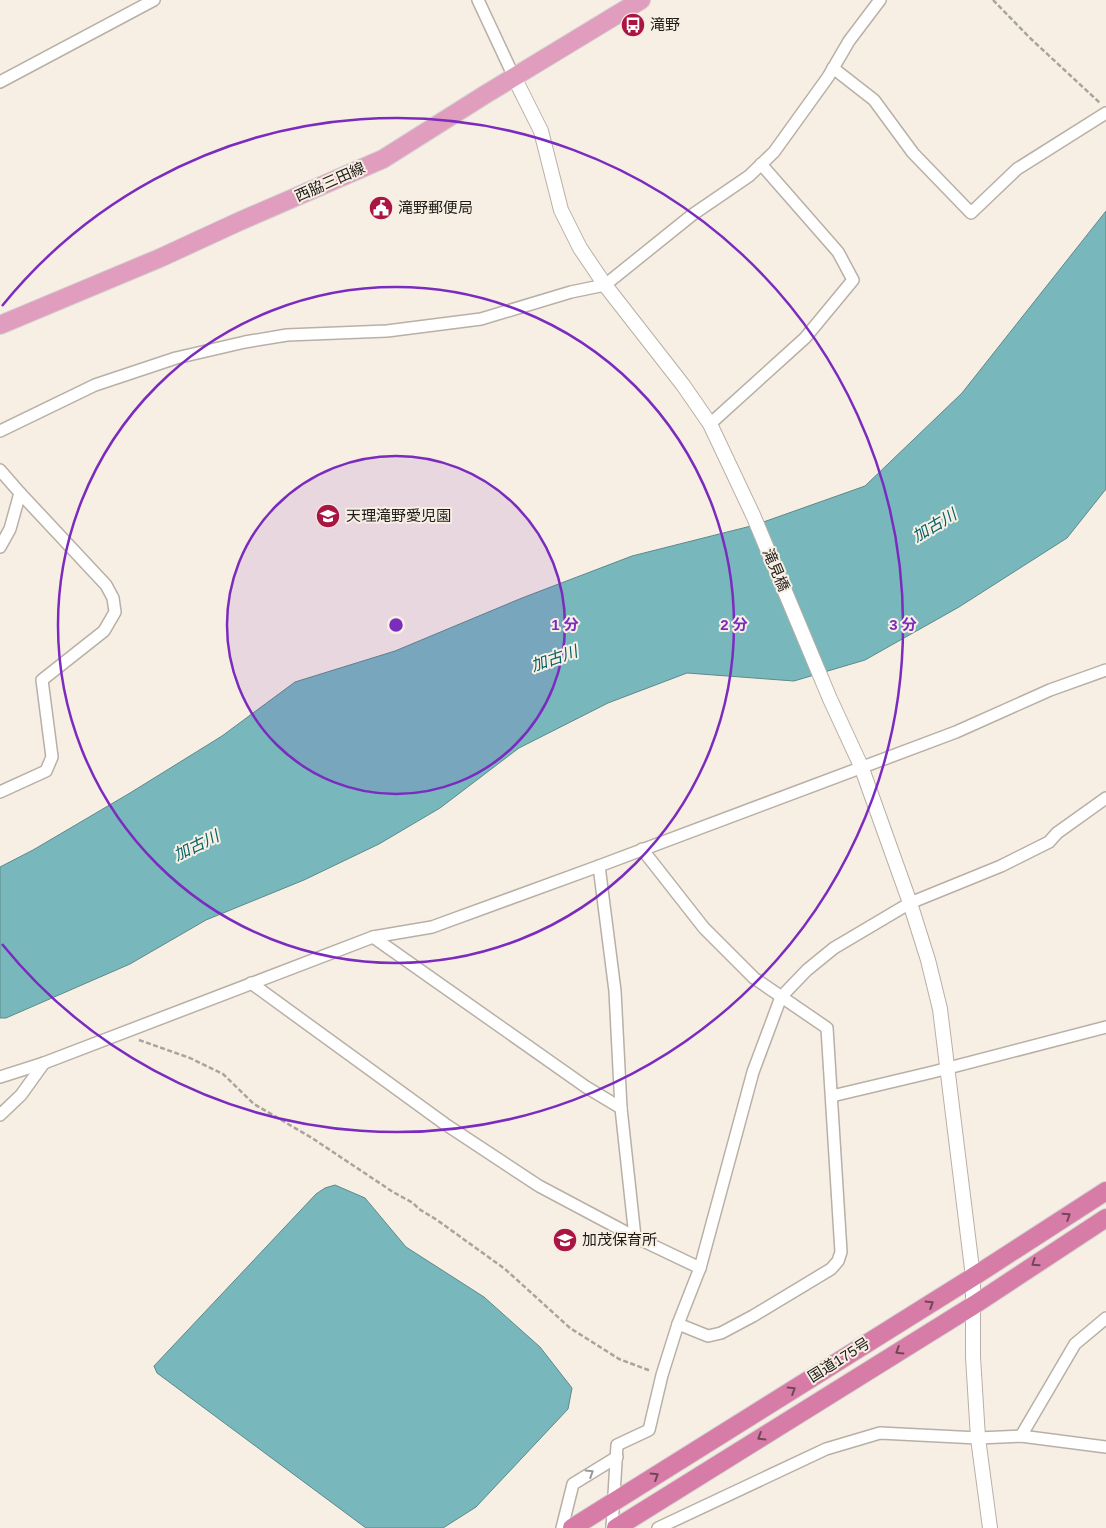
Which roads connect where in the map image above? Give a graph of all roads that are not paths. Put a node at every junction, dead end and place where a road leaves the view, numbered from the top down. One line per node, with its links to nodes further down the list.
1 (154, 0): 7 (street)
2 (478, 0): 6 (street)
3 (640, 0): 6 (main road, 西脇三田線)
4 (880, 0): 5 (street)
5 (833, 68): 8 (street); 9 (street)
6 (514, 77): 10 (street, 滝見橋); 11 (main road, 西脇三田線)
7 (0, 82)
8 (1104, 109)
9 (761, 164): 10 (street); 12 (street)
10 (605, 285): 12 (street, 滝見橋); 13 (street)
11 (0, 326)
12 (710, 424): 18 (street, 滝見橋)
13 (0, 431)
14 (0, 470): 15 (street)
15 (20, 494): 16 (street); 19 (street)
16 (0, 547)
17 (1106, 670): 18 (street)
18 (861, 766): 21 (street); 23 (street, 滝見橋)
19 (0, 792)
20 (1106, 798): 23 (street)
21 (642, 849): 22 (street); 26 (street)
22 (599, 866): 24 (street); 32 (street)
23 (910, 904): 26 (street); 29 (street, 滝見橋)
24 (373, 937): 25 (street); 32 (street)
25 (251, 984): 28 (street); 36 (street)
26 (781, 997): 31 (street); 37 (street)
27 (1106, 1027): 29 (street)
28 (44, 1063): 30 (street); 33 (street)
29 (947, 1068): 31 (street); 38 (street, 滝見橋)
30 (0, 1077)
31 (832, 1096): 41 (street)
32 (621, 1108): 36 (street)
33 (0, 1115)
34 (1106, 1191): 38 (highway, 国道175号, one-way to 34)
35 (1106, 1218): 39 (highway, 国道175号, one-way to 39)
36 (636, 1237): 37 (street)
37 (700, 1268): 41 (street)
38 (973, 1277): 39 (street, 滝見橋); 46 (highway, 国道175号, one-way to 38)
39 (974, 1305): 43 (street, 滝見橋); 50 (highway, 国道175号, one-way to 50)
40 (1106, 1318): 42 (street)
41 (678, 1324): 45 (street)
42 (1021, 1436): 43 (street); 44 (street)
43 (978, 1438): 51 (street); 52 (street, 滝見橋)
44 (1106, 1447)
45 (616, 1457): 46 (street); 47 (street, one-way to 45)
46 (613, 1501): 48 (highway, 国道175号); 49 (street)
47 (562, 1528)
48 (572, 1528)
49 (612, 1528)
50 (616, 1528)
51 (658, 1528)
52 (990, 1528)

